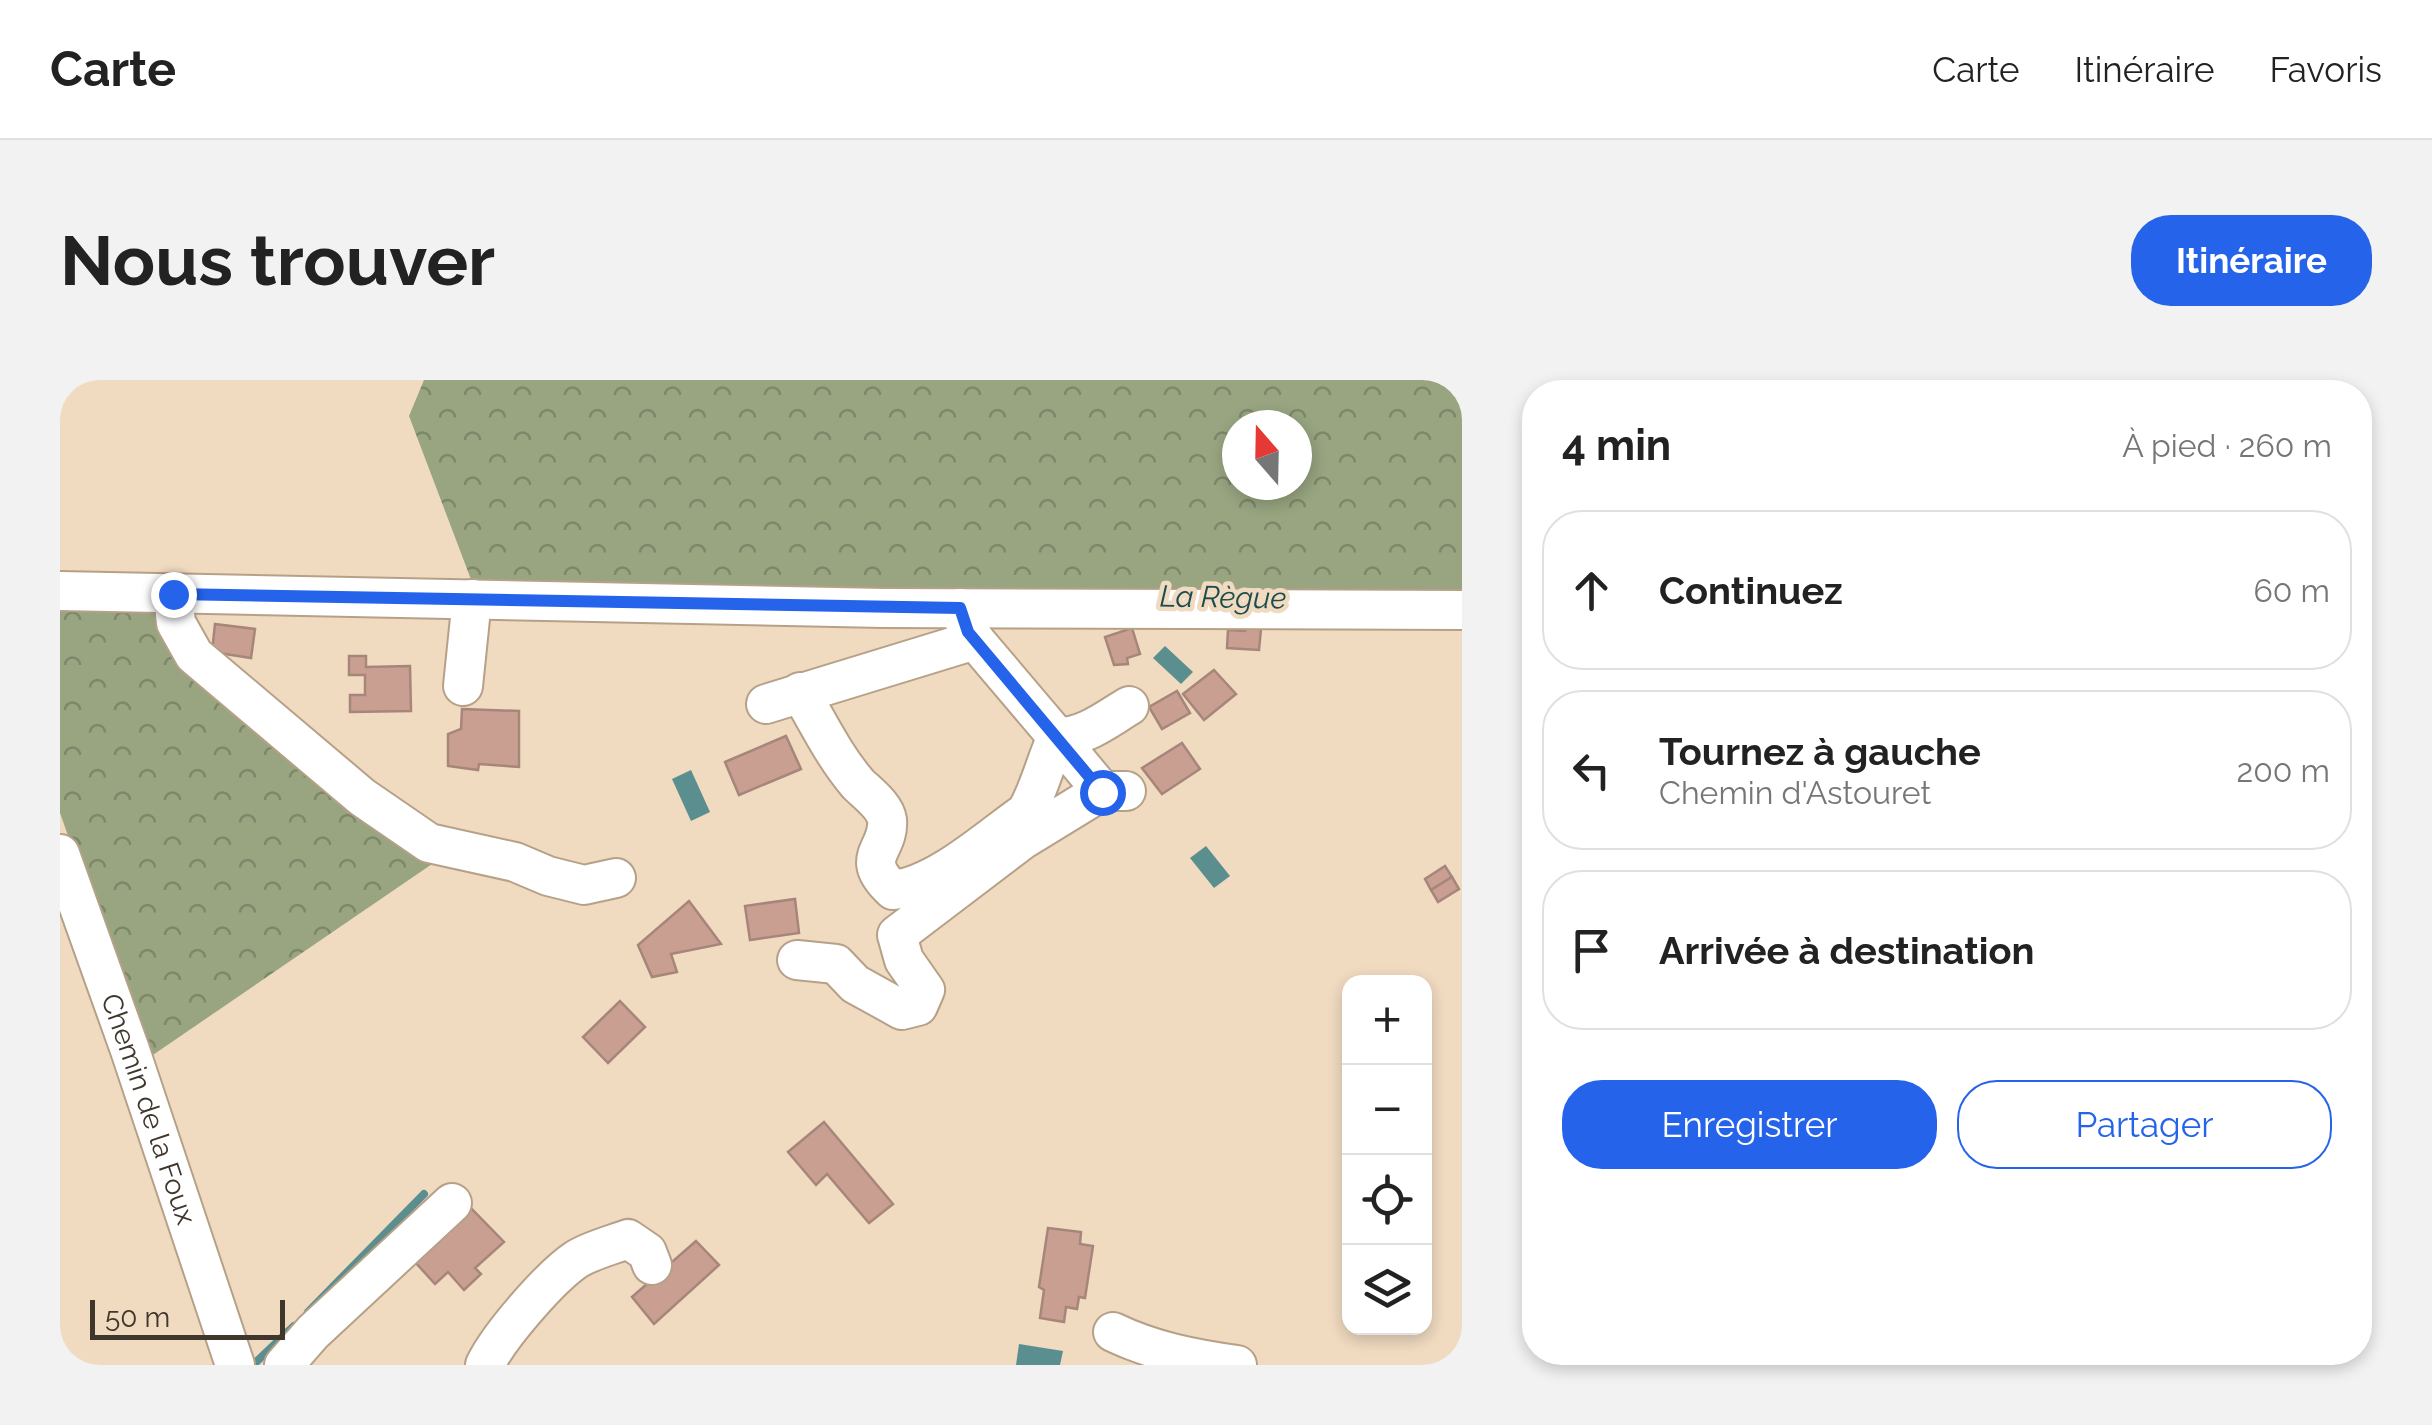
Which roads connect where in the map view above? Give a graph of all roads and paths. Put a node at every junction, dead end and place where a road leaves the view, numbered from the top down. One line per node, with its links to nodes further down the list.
1 (60, 591): 2 (street)
2 (173, 594): 3 (street); 10 (street)
3 (472, 600): 5 (street); 6 (street)
4 (1462, 610): 5 (street)
5 (968, 624): 8 (street); 8 (street)
6 (463, 686)
7 (1129, 706): 8 (street)
8 (1058, 737): 11 (street)
9 (60, 854): 15 (street, Chemin de la Foux)
10 (616, 878)
11 (797, 960)
12 (452, 1202): 16 (street)
13 (652, 1265): 17 (street)
14 (1112, 1332): 18 (street)
15 (230, 1364)
16 (284, 1365)
17 (485, 1365)
18 (1237, 1365)

